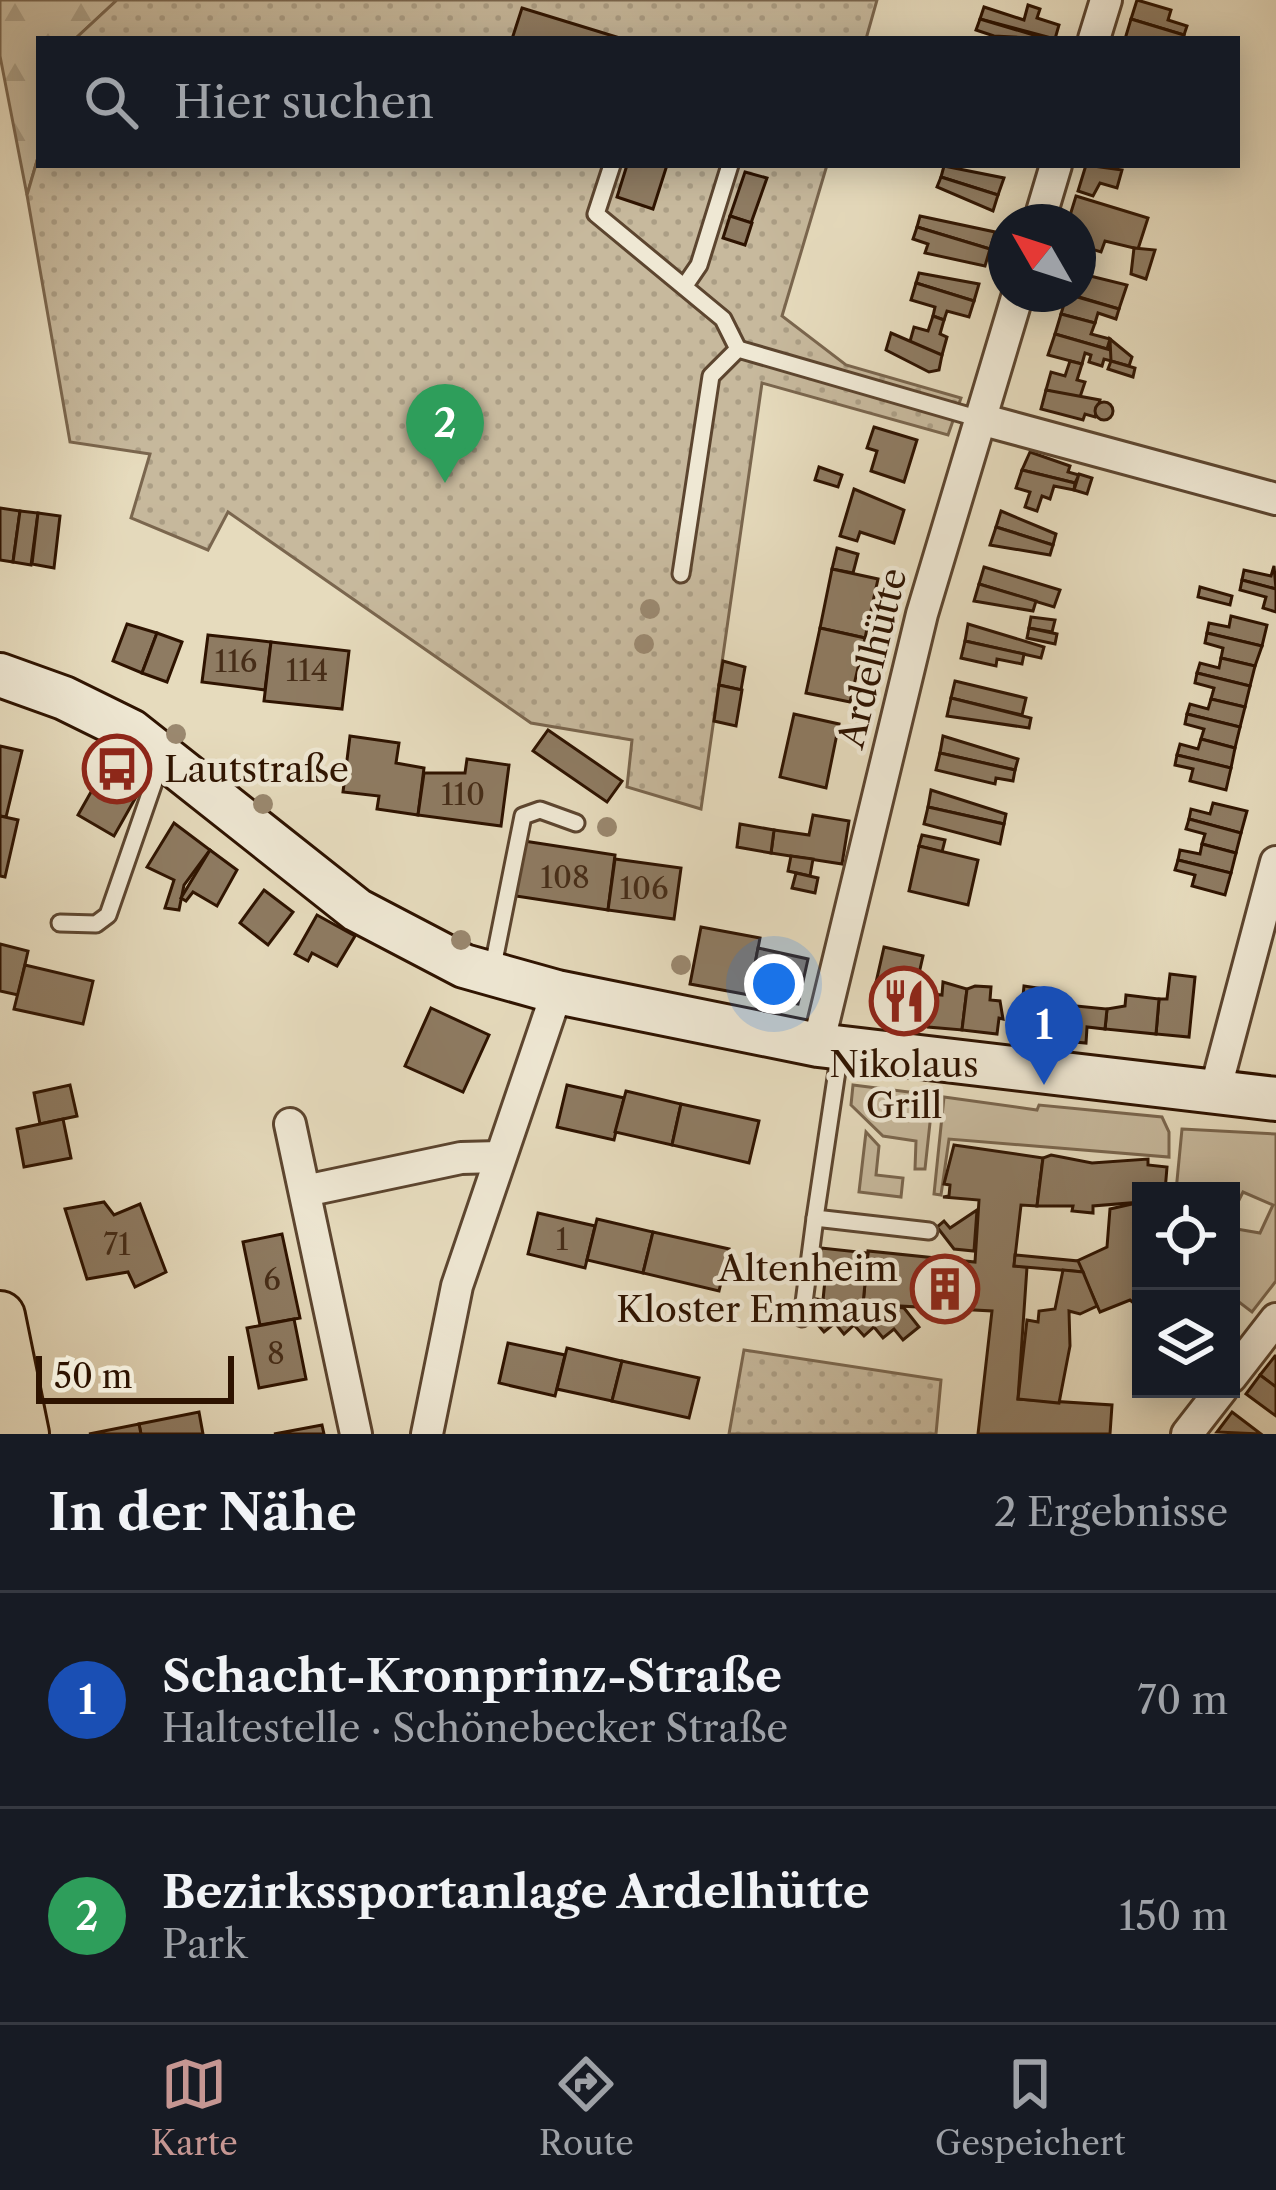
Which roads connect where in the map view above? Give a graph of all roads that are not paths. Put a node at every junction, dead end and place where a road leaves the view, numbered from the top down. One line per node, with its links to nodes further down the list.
1 (1106, 0): 2 (street)
2 (1095, 36)
3 (611, 168): 7 (lane)
4 (729, 168): 7 (lane)
5 (1056, 168): 6 (street)
6 (1045, 204)
7 (686, 284): 9 (lane)
8 (1013, 312): 10 (street, Ardelhütte)
9 (737, 349): 10 (lane); 12 (lane)
10 (980, 419): 11 (street); 20 (street, Ardelhütte)
11 (1276, 500)
12 (681, 574)
13 (0, 675): 14 (street)
14 (164, 755): 17 (lane); 18 (street)
15 (576, 823): 18 (lane)
16 (1276, 862): 21 (street)
17 (60, 923)
18 (492, 974): 19 (street)
19 (557, 992): 20 (street); 24 (street)
20 (829, 1046): 21 (street); 26 (lane)
21 (1214, 1095): 22 (street)
22 (1276, 1099)
23 (290, 1124): 25 (street)
24 (499, 1157): 25 (street); 35 (street)
25 (305, 1191): 34 (street)
26 (815, 1218): 27 (lane); 29 (lane)
27 (929, 1232)
28 (0, 1316): 33 (main road)
29 (802, 1318)
30 (1276, 1319): 31 (street)
31 (1240, 1365)
32 (1215, 1398): 36 (street)
33 (24, 1434)
34 (356, 1434)
35 (427, 1434)
36 (1186, 1434)

